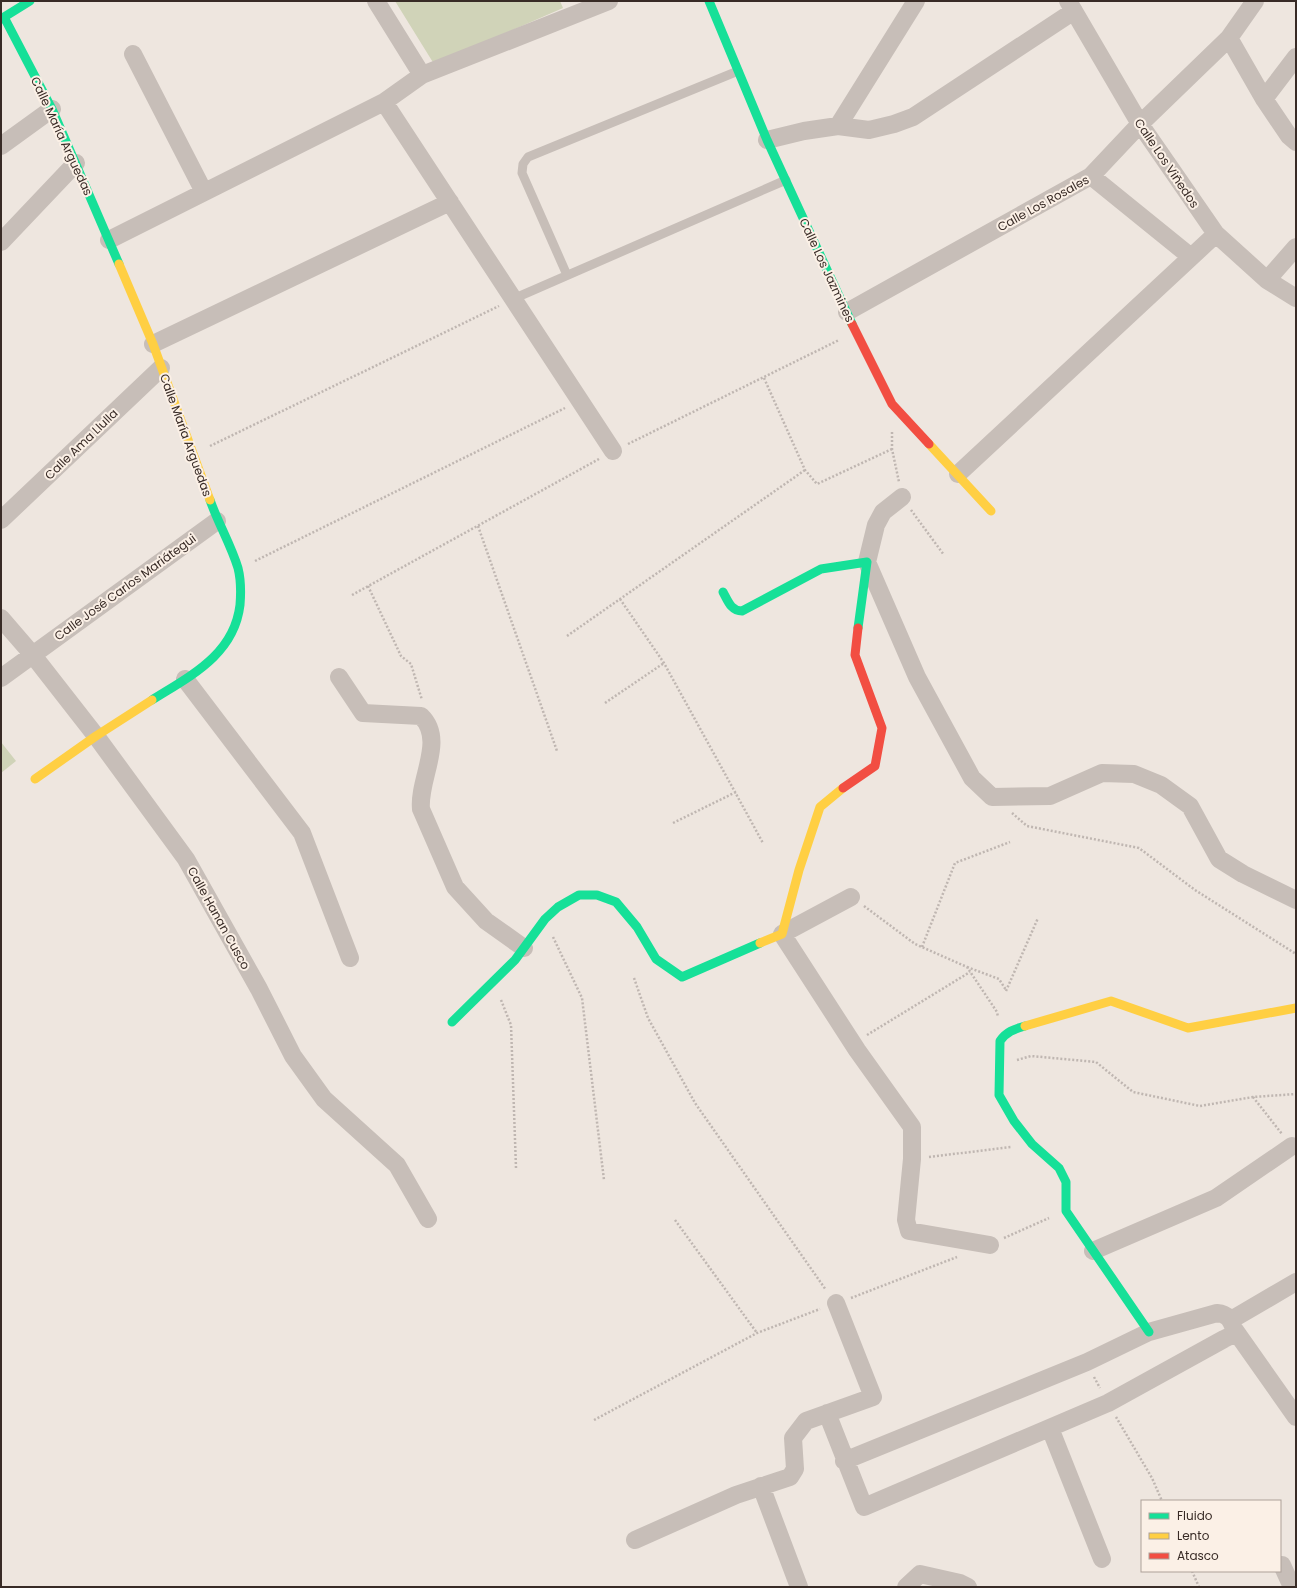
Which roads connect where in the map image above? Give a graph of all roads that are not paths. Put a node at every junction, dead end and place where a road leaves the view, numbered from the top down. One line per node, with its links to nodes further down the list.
1 (30, 1): 8 (street)
2 (376, 1): 13 (street)
3 (609, 1): 13 (street)
4 (709, 1): 12 (street, Calle Los Jazmines)
5 (916, 1): 18 (street)
6 (1255, 1): 9 (street, Calle Los Rosales)
7 (1071, 6): 17 (street, Calle Los Viñedos); 18 (street)
8 (3, 18): 16 (street, Calle María Arguedas)
9 (1229, 38): 14 (street); 17 (street, Calle Los Rosales)
10 (133, 54): 25 (street)
11 (1296, 58): 14 (street)
12 (738, 71): 19 (street, Calle Los Jazmines); 32 (lane)
13 (422, 75): 15 (street)
14 (1264, 99): 20 (street)
15 (384, 102): 25 (street); 26 (street)
16 (52, 110): 21 (street); 22 (street, Calle María Arguedas)
17 (1140, 124): 23 (street, Calle Los Rosales); 27 (street, Calle Los Viñedos)
18 (838, 126): 19 (street)
19 (767, 140): 24 (street, Calle Los Jazmines)
20 (1296, 142)
21 (1, 146)
22 (76, 163): 28 (street, Calle María Arguedas); 29 (street)
23 (1091, 176): 31 (street); 36 (street, Calle Los Rosales)
24 (786, 180): 32 (lane); 36 (street, Calle Los Jazmines)
25 (204, 192): 28 (street)
26 (450, 202): 35 (street); 37 (street)
27 (1216, 234): 31 (street); 33 (street, Calle Los Viñedos)
28 (109, 240): 37 (street, Calle María Arguedas)
29 (1, 242)
30 (1296, 247): 33 (street)
31 (1191, 257): 40 (street)
32 (567, 275): 35 (lane)
33 (1267, 280): 34 (street, Calle Los Viñedos)
34 (1296, 298)
35 (513, 299): 39 (street)
36 (847, 312): 40 (street, Calle Los Jazmines)
37 (153, 344): 38 (street, Calle María Arguedas)
38 (161, 368): 43 (street, Calle Ama Llulla); 44 (street, Calle María Arguedas)
39 (613, 451)
40 (958, 474): 42 (street, Calle Los Jazmines)
41 (902, 497): 45 (street)
42 (991, 511)
43 (1, 520)
44 (217, 521): 48 (street, Calle José Carlos Mariátegui); 51 (street, Calle María Arguedas)
45 (867, 562): 46 (street); 55 (street); 56 (street)
46 (723, 592)
47 (1, 618): 48 (street, Calle Hanan Cusco)
48 (32, 654): 50 (street, Calle José Carlos Mariátegui); 52 (street, Calle Hanan Cusco)
49 (339, 677): 57 (street)
50 (1, 678)
51 (185, 679): 52 (street, Calle María Arguedas); 58 (street)
52 (96, 736): 53 (street, Calle María Arguedas); 62 (street, Calle Hanan Cusco)
53 (35, 779)
54 (851, 897): 56 (street)
55 (1296, 900)
56 (782, 934): 57 (street); 63 (street)
57 (524, 948): 60 (street)
58 (350, 958)
59 (1296, 1008): 64 (street)
60 (452, 1022)
61 (1292, 1146): 64 (street)
62 (428, 1219)
63 (990, 1245)
64 (1093, 1251): 68 (street)
65 (1296, 1282): 67 (street)
66 (836, 1303): 69 (street)
67 (1233, 1325): 68 (street); 70 (street); 71 (street)
68 (1149, 1332): 72 (street)
69 (827, 1413): 72 (street); 73 (street)
70 (1296, 1417)
71 (1050, 1428): 72 (street); 75 (street)
72 (844, 1461)
73 (761, 1486): 74 (street); 77 (street)
74 (635, 1540)
75 (1102, 1559)
76 (1282, 1565): 80 (street)
77 (799, 1587)
78 (906, 1587): 79 (street)
79 (968, 1587)
80 (1292, 1587)

